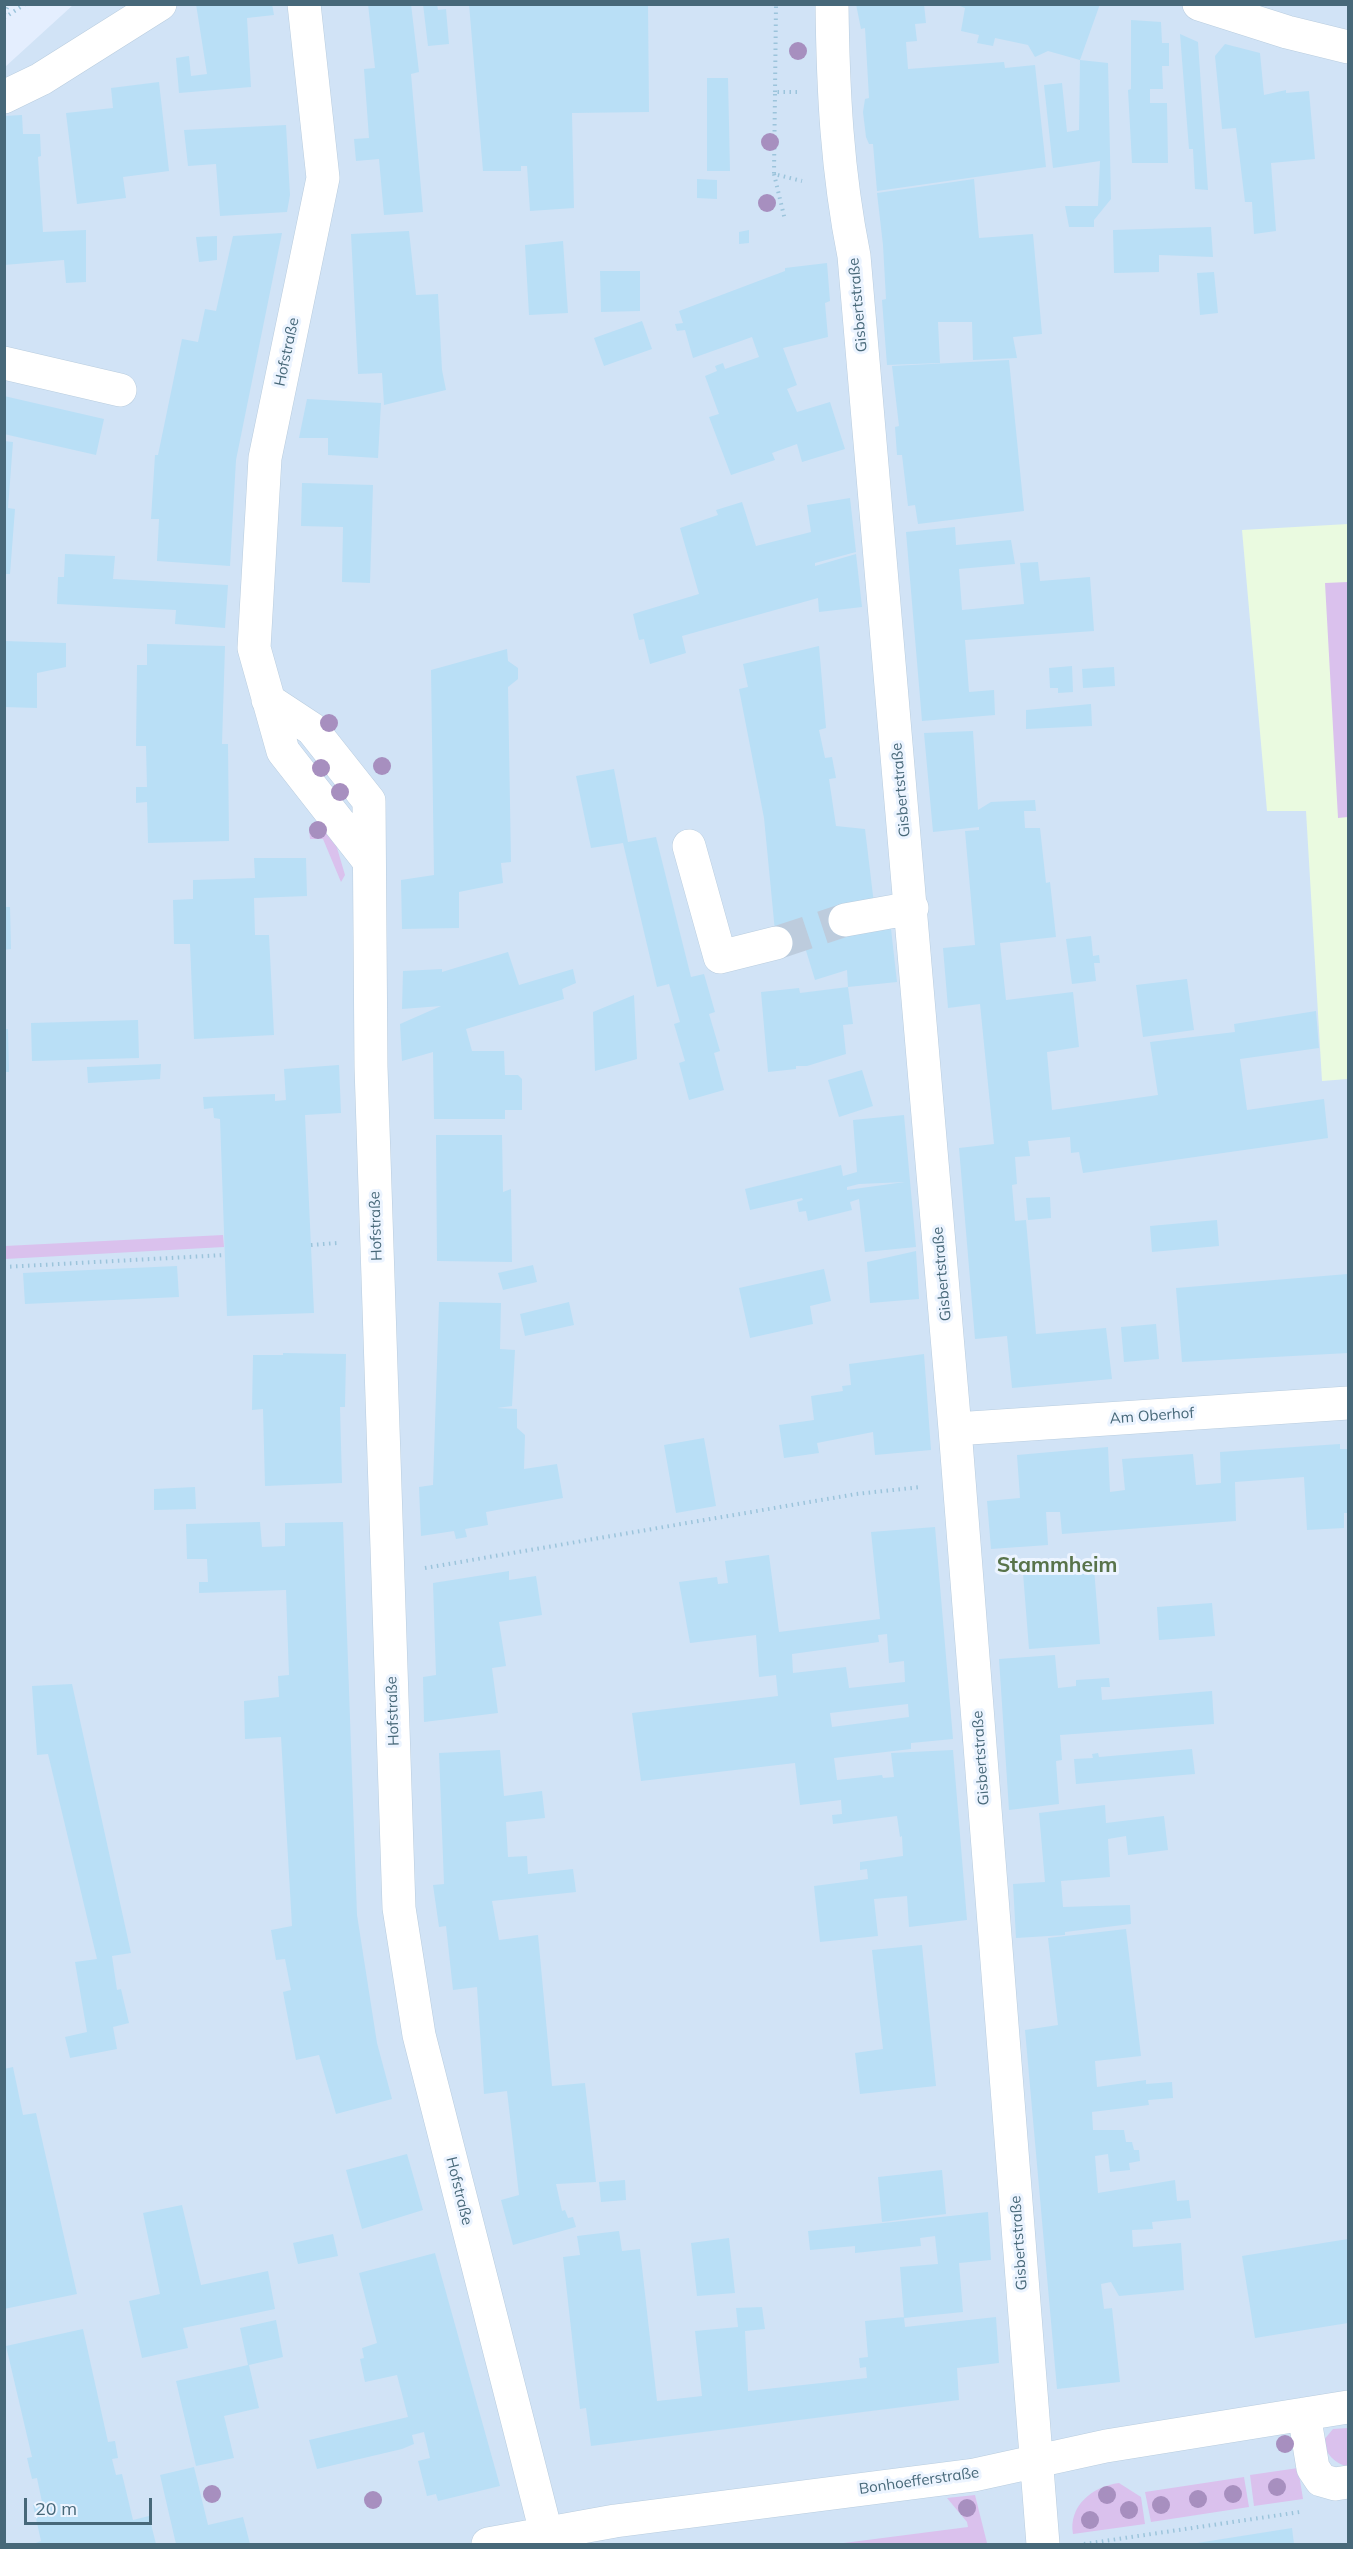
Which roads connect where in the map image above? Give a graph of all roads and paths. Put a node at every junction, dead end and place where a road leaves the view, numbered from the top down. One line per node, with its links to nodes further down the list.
1 (9, 4): 8 (path)
2 (25, 4): 8 (path)
3 (160, 4): 12 (street)
4 (304, 4): 27 (street, Hofstraße)
5 (776, 4): 10 (path)
6 (832, 4): 11 (street, Gisbertstraße)
7 (1199, 4): 9 (street)
8 (4, 16)
9 (1348, 47)
10 (776, 92): 11 (path); 13 (path)
11 (833, 92): 14 (street, Gisbertstraße)
12 (4, 97)
13 (774, 174): 14 (path); 15 (path)
14 (841, 189): 19 (street, Gisbertstraße)
15 (785, 220)
16 (4, 363): 17 (street)
17 (120, 390)
18 (689, 846): 21 (street)
19 (912, 908): 20 (street); 25 (street, Gisbertstraße)
20 (845, 920)
21 (776, 943)
22 (225, 1255): 23 (path)
23 (4, 1267)
24 (1348, 1403): 25 (street, Am Oberhof)
25 (955, 1429): 26 (street, Gisbertstraße)
26 (959, 1484): 27 (path); 30 (street, Gisbertstraße)
27 (388, 1572): 33 (street, Hofstraße)
28 (1348, 2408): 29 (street, Bonhoefferstraße)
29 (1304, 2415): 30 (street, Bonhoefferstraße); 31 (street)
30 (1036, 2461): 33 (street, Bonhoefferstraße); 35 (street, Gisbertstraße)
31 (1348, 2482)
32 (1302, 2512): 36 (path)
33 (547, 2539): 34 (street, Bonhoefferstraße)
34 (488, 2544)
35 (1043, 2544)
36 (1084, 2544)

